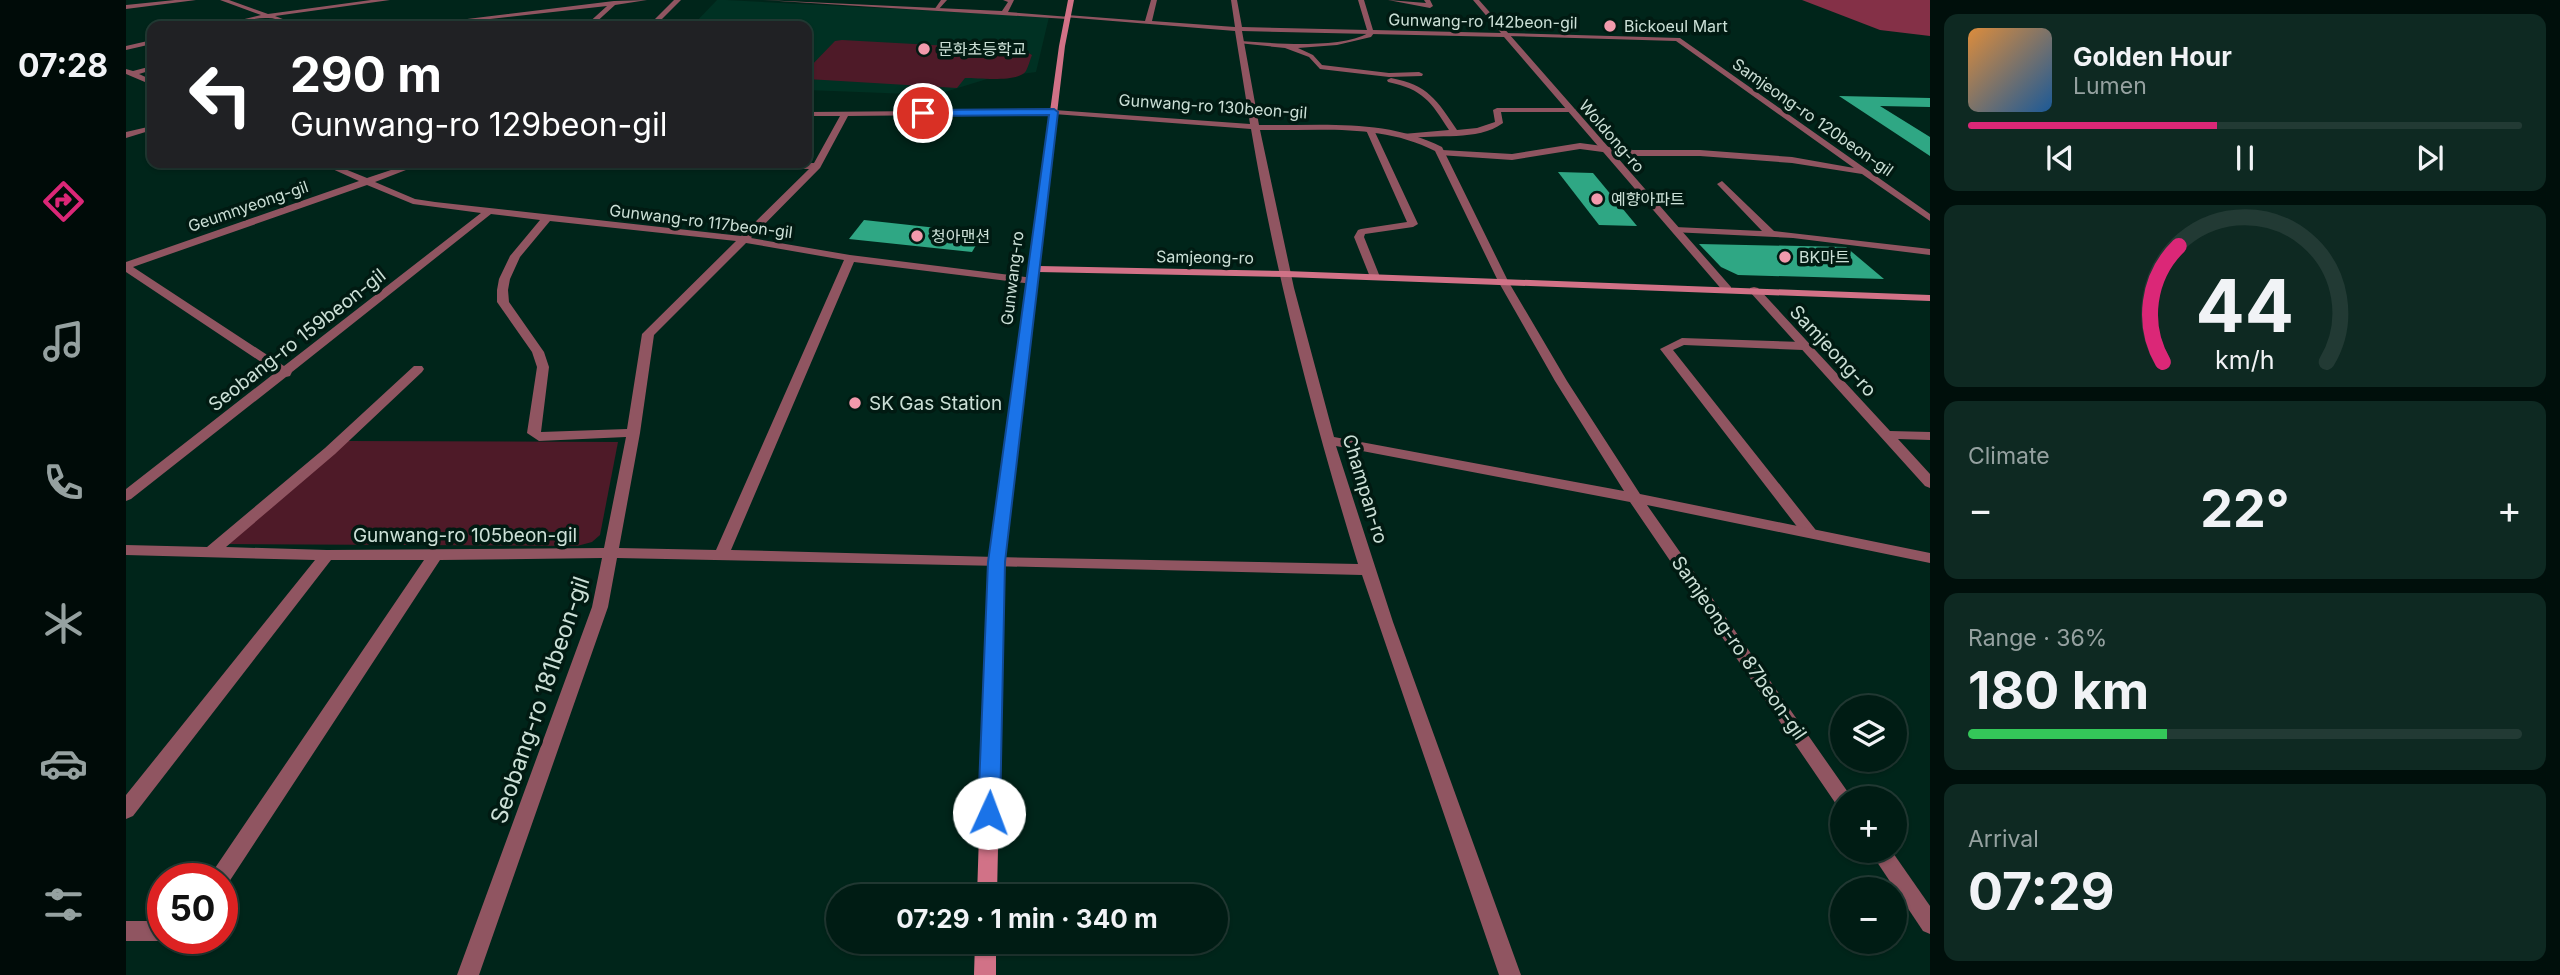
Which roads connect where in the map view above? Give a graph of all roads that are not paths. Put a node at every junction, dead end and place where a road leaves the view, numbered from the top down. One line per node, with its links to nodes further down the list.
1 (193, 0): 18 (street)
2 (223, 0): 22 (street)
3 (387, 0): 22 (street)
4 (644, 0): 17 (street)
5 (678, 0): 29 (street)
6 (766, 0): 16 (street, Gunwang-ro 142beon-gil)
7 (944, 0): 20 (street)
8 (1006, 0): 21 (street)
9 (1072, 0): 24 (main road, Gunwang-ro)
10 (1154, 0): 30 (street)
11 (1234, 0): 31 (street, Champan-ro)
12 (1361, 0): 32 (street, Gunwang-ro 142beon-gil)
13 (1391, 0): 14 (street)
14 (1427, 0)
15 (1476, 0): 33 (street, Woldong-ro)
16 (814, 1): 20 (street, Gunwang-ro 142beon-gil)
17 (614, 3): 23 (street); 28 (street)
18 (126, 7)
19 (495, 8): 23 (street)
20 (936, 9): 21 (street, Gunwang-ro 142beon-gil)
21 (1004, 13): 24 (street, Gunwang-ro 142beon-gil)
22 (268, 15): 25 (street); 26 (street)
23 (496, 16): 27 (street)
24 (1067, 17): 30 (street, Gunwang-ro 142beon-gil); 45 (main road, Gunwang-ro)
25 (241, 21)
26 (284, 21)
27 (454, 21)
28 (594, 21)
29 (656, 21)
30 (1148, 22): 31 (street, Gunwang-ro 142beon-gil)
31 (1238, 29): 32 (street, Gunwang-ro 142beon-gil); 36 (street, Champan-ro)
32 (1371, 33): 33 (street, Gunwang-ro 142beon-gil); 37 (street)
33 (1507, 35): 34 (street, Gunwang-ro 142beon-gil); 44 (street, Woldong-ro)
34 (1678, 39): 60 (street, Samjeong-ro 120beon-gil)
35 (147, 43): 38 (street)
36 (1241, 43): 37 (street); 48 (street, Champan-ro)
37 (1287, 46): 40 (street)
38 (126, 48)
39 (147, 69): 42 (street)
40 (1376, 74): 41 (street); 51 (street)
41 (1419, 74)
42 (128, 75): 43 (street)
43 (147, 80)
44 (1572, 110): 51 (street); 54 (street, Woldong-ro)
45 (1054, 112): 47 (street, Gunwang-ro 130beon-gil); 48 (street, Gunwang-ro 130beon-gil); 73 (main road, Gunwang-ro)
46 (812, 114): 47 (street, Gunwang-ro 130beon-gil)
47 (845, 114): 57 (street, Seobang-ro 181beon-gil)
48 (1256, 127): 50 (street, Gunwang-ro 130beon-gil); 72 (street, Champan-ro)
49 (147, 129): 52 (street)
50 (1370, 130): 53 (street, Gunwang-ro 130beon-gil); 74 (street)
51 (1454, 131): 53 (street)
52 (126, 135)
53 (1406, 136): 55 (street, Gunwang-ro 130beon-gil)
54 (1604, 148): 55 (street); 60 (street); 66 (street, Woldong-ro)
55 (1442, 153): 75 (street)
56 (812, 166): 57 (street)
57 (817, 166): 68 (street, Seobang-ro 181beon-gil)
58 (334, 168): 61 (street, Gunwang-ro 117beon-gil)
59 (405, 168): 61 (street, Geumnyeong-gil)
60 (1868, 174): 65 (street, Samjeong-ro 120beon-gil)
61 (364, 182): 63 (street, Gunwang-ro 117beon-gil); 71 (street, Geumnyeong-gil)
62 (1722, 184): 67 (street)
63 (489, 211): 64 (street, Gunwang-ro 117beon-gil); 81 (street, Seobang-ro 159beon-gil)
64 (547, 218): 68 (street, Gunwang-ro 117beon-gil); 82 (street)
65 (1930, 218)
66 (1675, 230): 67 (street); 76 (street, Woldong-ro)
67 (1770, 233): 69 (street)
68 (742, 239): 70 (street, Gunwang-ro 117beon-gil); 82 (street, Seobang-ro 181beon-gil)
69 (1930, 252)
70 (850, 258): 73 (street, Gunwang-ro 117beon-gil); 95 (street)
71 (126, 267): 81 (street)
72 (1286, 274): 73 (main road, Samjeong-ro); 74 (main road, Samjeong-ro); 85 (street, Champan-ro)
73 (1034, 275): 97 (main road, Gunwang-ro)
74 (1375, 277): 75 (main road, Samjeong-ro)
75 (1503, 281): 76 (main road, Samjeong-ro); 88 (street, Samjeong-ro 87beon-gil)
76 (1727, 289): 77 (main road, Samjeong-ro)
77 (1754, 290): 78 (main road, Samjeong-ro); 79 (street, Samjeong-ro)
78 (1930, 298)
79 (1803, 346): 83 (street, Samjeong-ro); 89 (street)
80 (418, 369): 91 (street)
81 (286, 373): 87 (street, Seobang-ro 159beon-gil)
82 (633, 433): 93 (street, Seobang-ro 181beon-gil)
83 (1886, 435): 84 (street); 86 (street)
84 (1930, 436)
85 (1328, 440): 88 (street); 98 (street, Champan-ro)
86 (1930, 483)
87 (126, 496)
88 (1636, 498): 89 (street); 99 (street, Samjeong-ro 87beon-gil)
89 (1810, 533): 96 (street)
90 (126, 550): 91 (street, Gunwang-ro 105beon-gil)
91 (209, 553): 94 (street, Gunwang-ro 105beon-gil)
92 (436, 554): 93 (street, Gunwang-ro 105beon-gil); 94 (street, Gunwang-ro 105beon-gil); 101 (street)
93 (611, 554): 95 (street, Gunwang-ro 105beon-gil); 108 (street, Seobang-ro 181beon-gil)
94 (327, 555): 100 (street)
95 (721, 556): 97 (street, Gunwang-ro 105beon-gil)
96 (1930, 558)
97 (996, 562): 98 (street); 103 (main road, Gunwang-ro)
98 (1368, 570): 110 (street, Champan-ro)
99 (1835, 786)
100 (126, 810)
101 (230, 863)
102 (1888, 863): 104 (street)
103 (987, 884)
104 (1930, 924)
105 (126, 931): 106 (street)
106 (147, 931)
107 (986, 954): 109 (main road)
108 (468, 975)
109 (985, 975)
110 (1510, 975)

